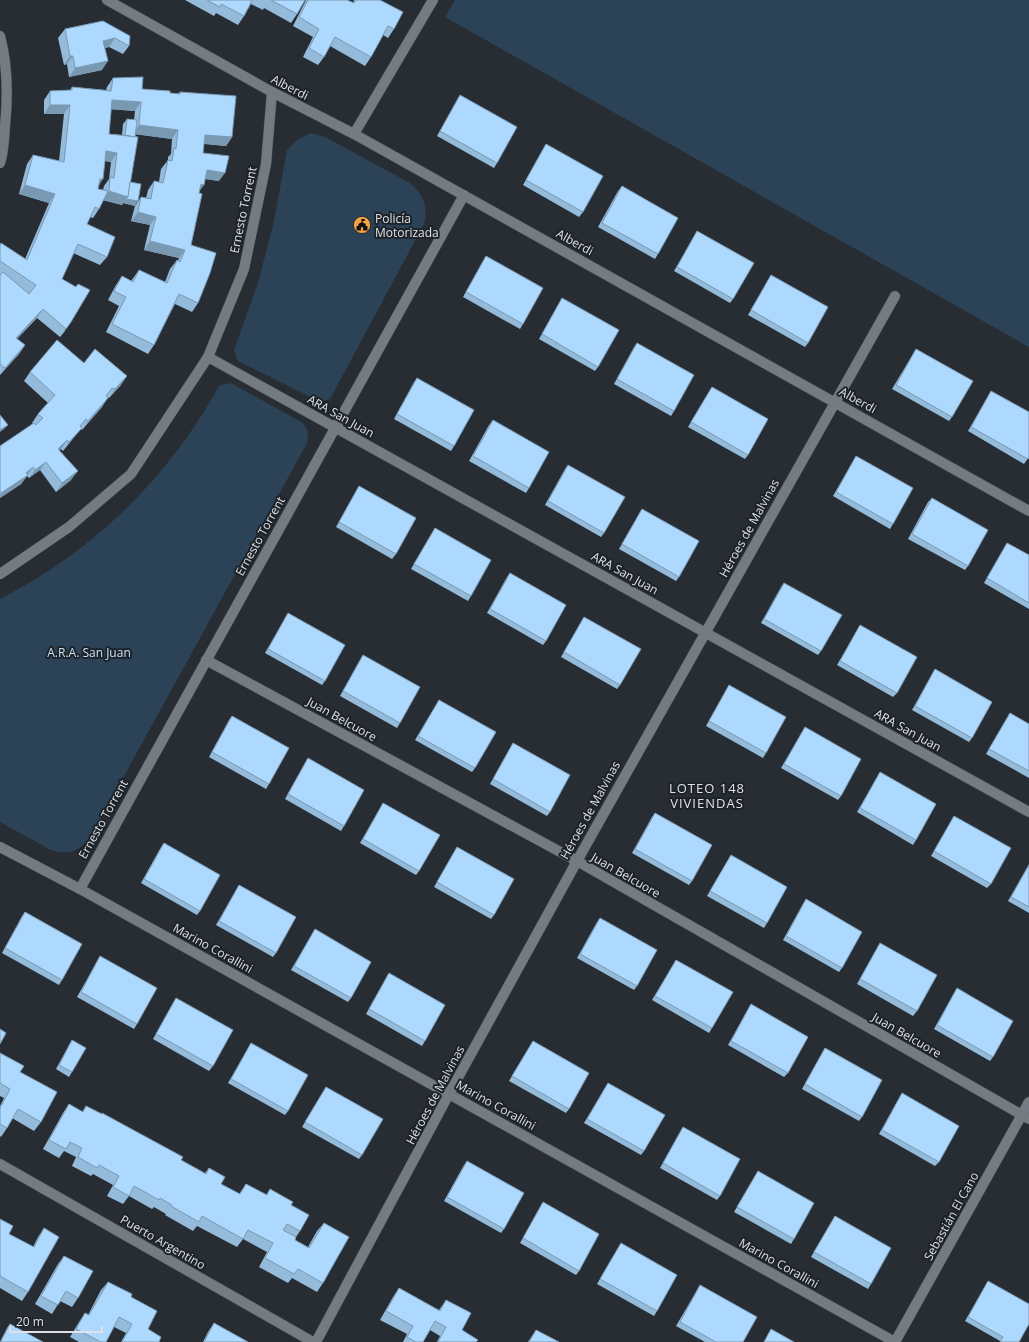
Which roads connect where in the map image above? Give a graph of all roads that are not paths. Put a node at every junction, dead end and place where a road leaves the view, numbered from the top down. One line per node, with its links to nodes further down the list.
1 (107, 0): 4 (street, Alberdi)
2 (433, 0): 5 (street)
3 (0, 36): 6 (street)
4 (272, 92): 5 (street, Alberdi); 9 (street, Ernesto Torrent)
5 (354, 134): 7 (street, Alberdi)
6 (0, 163)
7 (464, 195): 10 (street, Alberdi); 11 (street, Ernesto Torrent)
8 (895, 296): 10 (street, Héroes de Malvinas)
9 (208, 357): 11 (street, ARA San Juan); 13 (street, Ernesto Torrent)
10 (835, 402): 12 (street, Alberdi); 14 (street, Héroes de Malvinas)
11 (335, 428): 14 (street, ARA San Juan); 15 (street, Ernesto Torrent)
12 (1029, 511)
13 (0, 574)
14 (705, 632): 16 (street, ARA San Juan); 18 (street, Héroes de Malvinas)
15 (206, 660): 18 (street, Juan Belcuore); 19 (street, Ernesto Torrent)
16 (1029, 812)
17 (0, 846): 19 (street, Marino Corallini)
18 (577, 861): 20 (street, Héroes de Malvinas); 22 (street, Juan Belcuore)
19 (80, 889): 20 (street, Marino Corallini)
20 (449, 1094): 25 (street, Héroes de Malvinas); 26 (street, Marino Corallini)
21 (1029, 1102): 22 (street, Sebastián El Cano)
22 (1025, 1117): 26 (street, Sebastián El Cano)
23 (0, 1164): 24 (street, Puerto Argentino)
24 (313, 1342)
25 (316, 1342)
26 (895, 1342)

